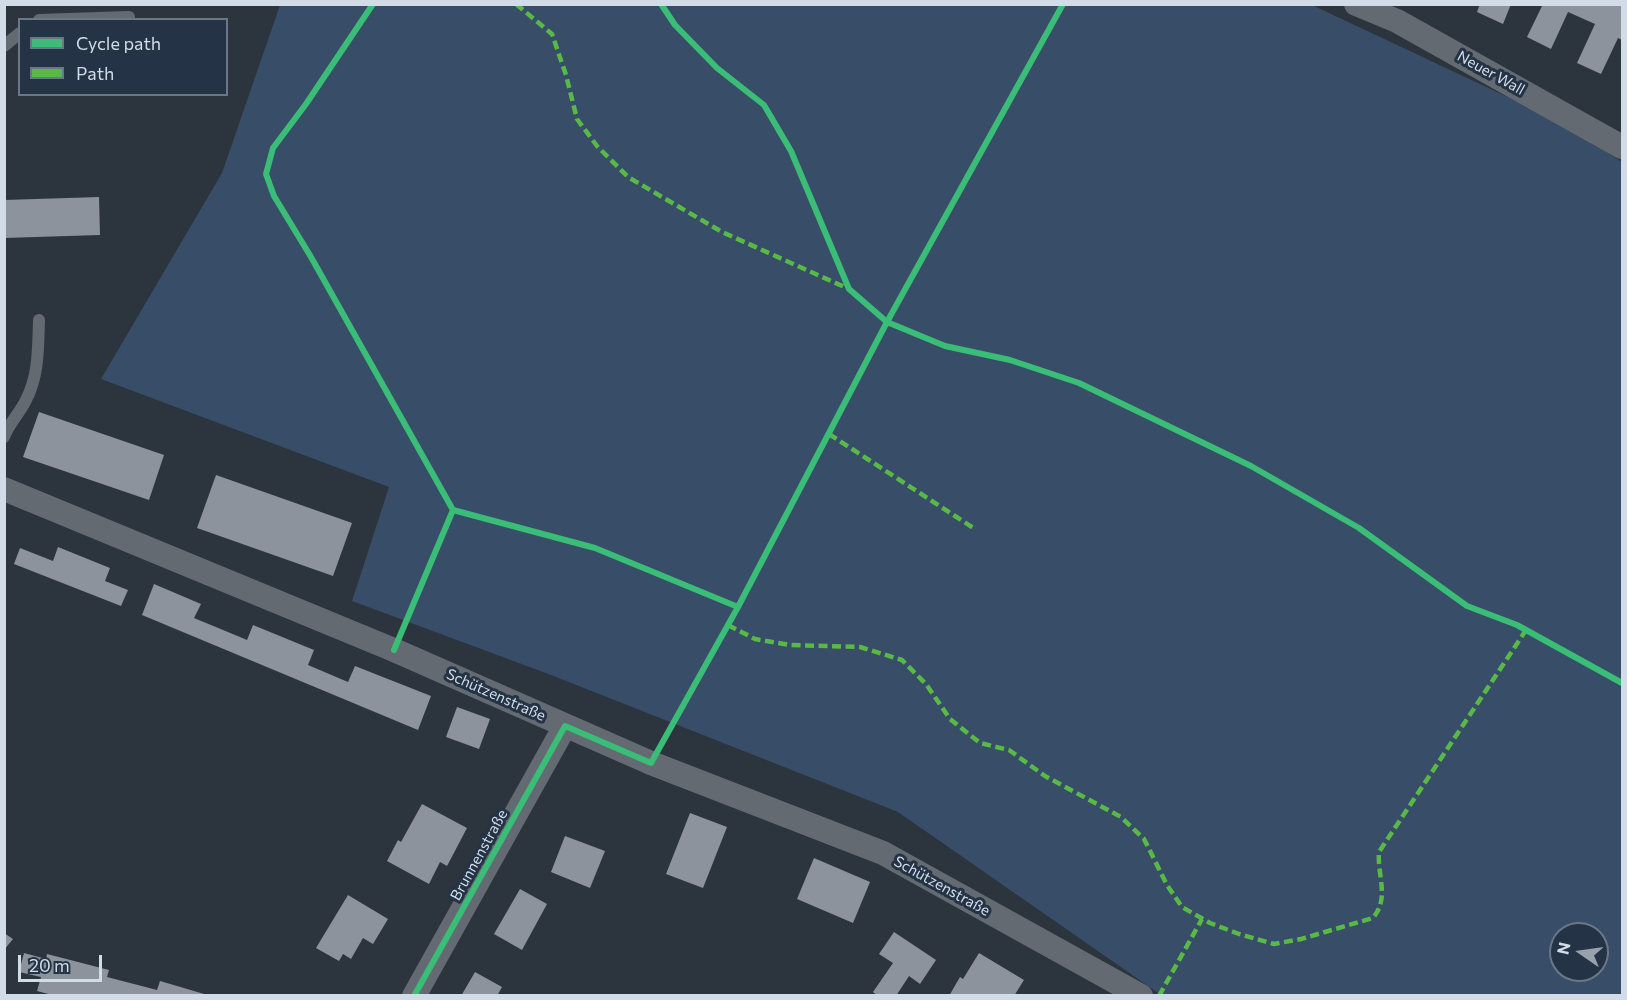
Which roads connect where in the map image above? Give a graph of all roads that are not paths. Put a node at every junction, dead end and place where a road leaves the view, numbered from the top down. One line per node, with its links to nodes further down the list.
1 (1356, 4): 6 (street, Neuer Wall)
2 (129, 17): 3 (lane)
3 (99, 18)
4 (18, 35): 5 (lane)
5 (4, 46)
6 (1621, 141)
7 (39, 320): 8 (lane)
8 (4, 437)
9 (4, 489): 10 (street, Schützenstraße)
10 (565, 726): 11 (street, Brunnenstraße); 12 (street, Schützenstraße)
11 (414, 996)
12 (1141, 996)

